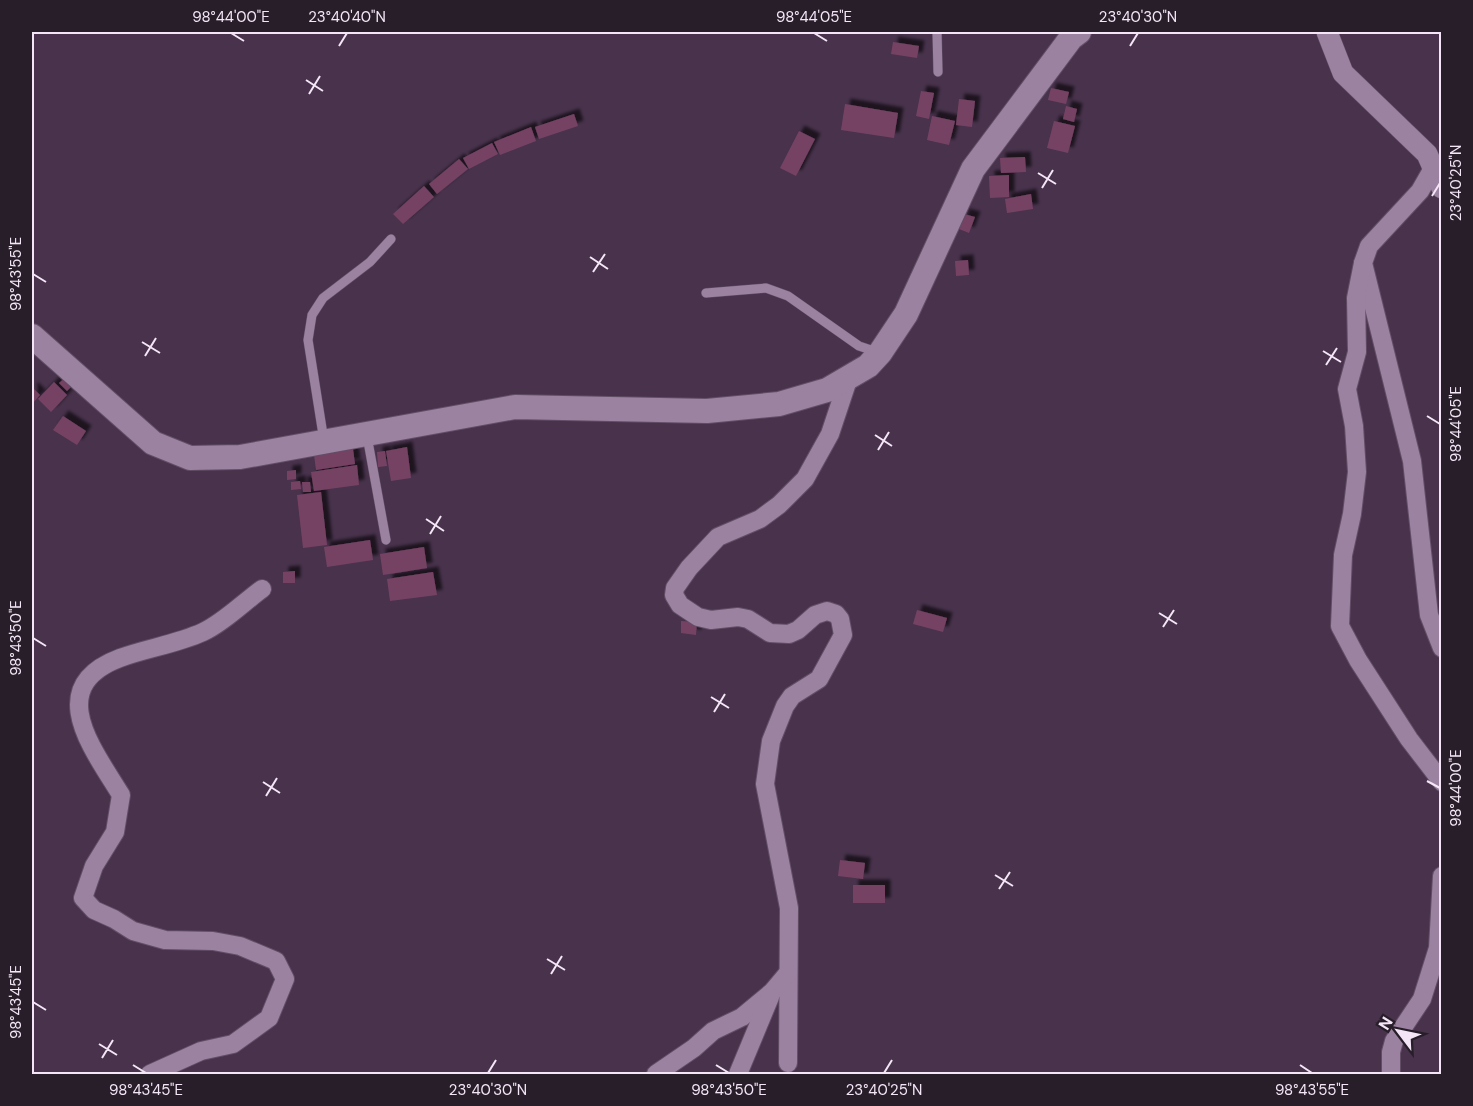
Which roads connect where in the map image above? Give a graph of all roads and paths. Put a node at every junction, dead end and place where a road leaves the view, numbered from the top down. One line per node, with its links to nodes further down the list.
1 (937, 32): 4 (lane)
2 (1327, 32): 5 (street)
3 (1070, 34): 10 (main road)
4 (938, 72)
5 (1437, 179): 7 (street)
6 (391, 239): 13 (lane)
7 (1362, 263): 16 (street); 17 (street)
8 (706, 293): 10 (lane)
9 (32, 336): 13 (main road)
10 (880, 353): 11 (main road)
11 (849, 377): 12 (main road); 19 (street)
12 (366, 434): 13 (main road); 14 (lane)
13 (324, 441)
14 (386, 540)
15 (262, 589): 22 (street)
16 (1442, 648)
17 (1442, 782)
18 (1442, 876): 25 (street)
19 (788, 973): 20 (street); 21 (street)
20 (772, 992): 23 (street); 24 (street)
21 (788, 1063)
22 (150, 1074)
23 (656, 1074)
24 (738, 1074)
25 (1391, 1074)

